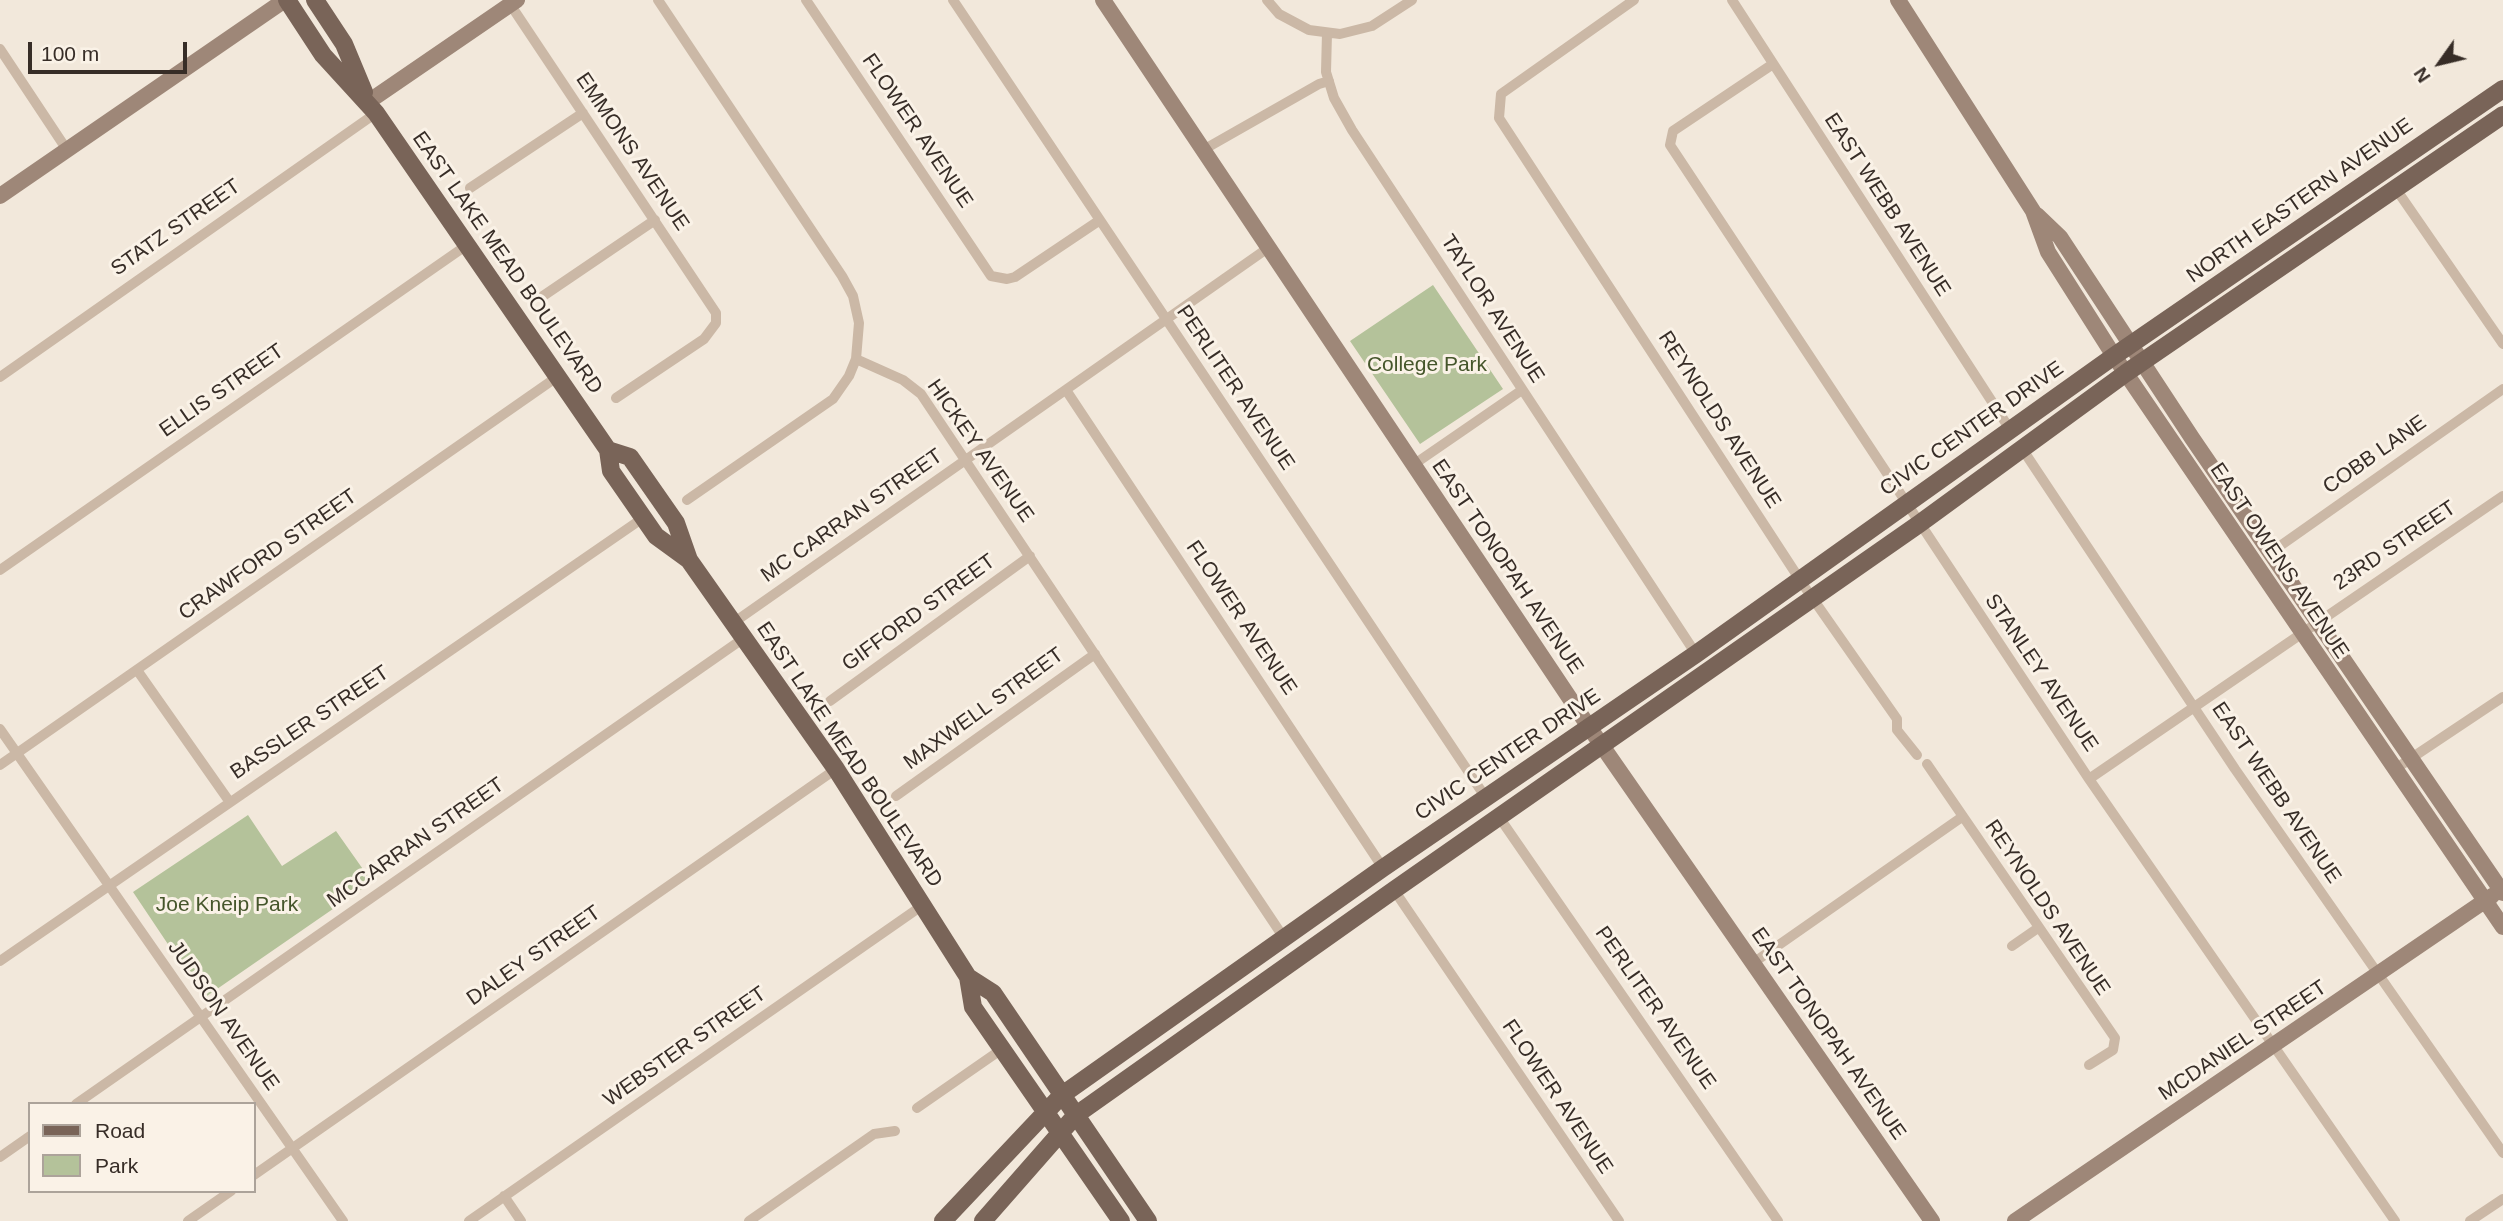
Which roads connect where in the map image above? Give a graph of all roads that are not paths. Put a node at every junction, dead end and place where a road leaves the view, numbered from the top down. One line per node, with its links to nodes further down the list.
1 (286, 0): 18 (main road, EAST LAKE MEAD BOULEVARD); 22 (street)
2 (315, 0): 18 (main road, EAST LAKE MEAD BOULEVARD)
3 (658, 0): 37 (street)
4 (806, 0): 29 (street, FLOWER AVENUE)
5 (953, 0): 29 (street, PERLITER AVENUE)
6 (1102, 0): 23 (street, EAST TONOPAH AVENUE)
7 (1266, 0): 13 (street)
8 (1412, 0): 13 (street)
9 (1634, 0): 59 (street, REYNOLDS AVENUE)
10 (1731, 0): 15 (street, EAST WEBB AVENUE)
11 (1898, 0): 36 (street, EAST OWENS AVENUE)
12 (514, 2): 18 (street, STATZ STREET); 19 (street, EMMONS AVENUE)
13 (1327, 33): 16 (street, TAYLOR AVENUE)
14 (0, 49): 22 (street)
15 (1773, 64): 45 (street, EAST WEBB AVENUE); 52 (street, STANLEY AVENUE)
16 (1329, 81): 23 (street); 43 (street, TAYLOR AVENUE)
17 (2503, 89): 21 (main road, NORTH EASTERN AVENUE)
18 (372, 108): 31 (main road, EAST LAKE MEAD BOULEVARD); 39 (street, STATZ STREET)
19 (583, 113): 24 (street); 28 (street, EMMONS AVENUE)
20 (2503, 115): 26 (main road, NORTH EASTERN AVENUE)
21 (2423, 144): 25 (main road, NORTH EASTERN AVENUE); 26 (main road)
22 (67, 150): 27 (street)
23 (1203, 150): 32 (street, EAST TONOPAH AVENUE)
24 (470, 188)
25 (2359, 188): 30 (main road); 36 (main road, NORTH EASTERN AVENUE)
26 (2396, 189): 30 (main road, NORTH EASTERN AVENUE); 35 (street)
27 (0, 197)
28 (655, 220): 33 (street); 44 (street, EMMONS AVENUE)
29 (1100, 220): 34 (street, PERLITER AVENUE)
30 (2336, 230): 38 (main road, NORTH EASTERN AVENUE)
31 (467, 245): 40 (main road, EAST LAKE MEAD BOULEVARD); 58 (street, ELLIS STREET)
32 (1268, 248): 34 (street, MC CARRAN STREET); 49 (street, EAST TONOPAH AVENUE)
33 (543, 296)
34 (1166, 319): 42 (street, MC CARRAN STREET); 82 (street, PERLITER AVENUE)
35 (2503, 344)
36 (2122, 351): 38 (street, EAST OWENS AVENUE); 45 (main road, CIVIC CENTER DRIVE)
37 (856, 359): 48 (street, HICKEY AVENUE); 51 (street)
38 (2134, 368): 47 (main road); 55 (street, EAST OWENS AVENUE); 62 (street, EAST OWENS AVENUE)
39 (0, 377)
40 (557, 377): 46 (main road, EAST LAKE MEAD BOULEVARD); 66 (street, CRAWFORD STREET)
41 (2503, 389): 55 (street, COBB LANE)
42 (1066, 390): 48 (street, MC CARRAN STREET); 87 (street, FLOWER AVENUE)
43 (1522, 390): 49 (street); 65 (street, TAYLOR AVENUE)
44 (616, 398)
45 (2011, 431): 52 (main road, CIVIC CENTER DRIVE)
46 (608, 450): 53 (main road, EAST LAKE MEAD BOULEVARD); 57 (main road, EAST LAKE MEAD BOULEVARD)
47 (2023, 450): 54 (main road); 69 (street, EAST WEBB AVENUE)
48 (966, 460): 56 (street, HICKEY AVENUE); 61 (street, MC CARRAN STREET)
49 (1413, 465): 70 (street, EAST TONOPAH AVENUE)
50 (2503, 496): 62 (street, 23RD STREET)
51 (687, 500)
52 (1906, 504): 54 (street, STANLEY AVENUE); 59 (main road, CIVIC CENTER DRIVE)
53 (643, 518): 57 (main road, EAST LAKE MEAD BOULEVARD); 83 (street, BASSLER STREET)
54 (1919, 524): 60 (main road); 80 (street, STANLEY AVENUE)
55 (2270, 553): 62 (street, EAST OWENS AVENUE)
56 (1030, 556): 64 (street, HICKEY AVENUE); 68 (street, GIFFORD STREET)
57 (689, 560): 61 (main road, EAST LAKE MEAD BOULEVARD)
58 (0, 570)
59 (1799, 579): 60 (street, REYNOLDS AVENUE); 65 (main road, CIVIC CENTER DRIVE)
60 (1813, 598): 72 (main road); 74 (street, REYNOLDS AVENUE)
61 (733, 623): 63 (main road, EAST LAKE MEAD BOULEVARD)
62 (2309, 628): 69 (street, 23RD STREET); 75 (street, EAST OWENS AVENUE); 79 (street, EAST OWENS AVENUE)
63 (744, 638): 78 (main road, EAST LAKE MEAD BOULEVARD); 101 (street, MCCARRAN STREET)
64 (1095, 654): 81 (street, MAXWELL STREET); 95 (street, HICKEY AVENUE)
65 (1696, 654): 70 (main road, CIVIC CENTER DRIVE)
66 (137, 670): 73 (street, CRAWFORD STREET); 83 (street)
67 (2503, 697): 75 (street)
68 (830, 701)
69 (2194, 708): 80 (street, 23RD STREET); 99 (street, EAST WEBB AVENUE)
70 (1590, 727): 72 (street, EAST TONOPAH AVENUE); 82 (main road, CIVIC CENTER DRIVE)
71 (0, 729): 73 (street, JUDSON AVENUE)
72 (1602, 745): 84 (main road); 98 (street, EAST TONOPAH AVENUE)
73 (17, 754): 77 (street, CRAWFORD STREET); 88 (street, JUDSON AVENUE)
74 (1917, 755)
75 (2411, 759): 79 (street); 90 (street, EAST OWENS AVENUE)
76 (1927, 764): 85 (street, REYNOLDS AVENUE)
77 (0, 765)
78 (836, 769): 91 (main road, EAST LAKE MEAD BOULEVARD); 113 (street, DALEY STREET)
79 (2395, 769): 90 (street, EAST OWENS AVENUE)
80 (2089, 779): 102 (street, STANLEY AVENUE)
81 (896, 796)
82 (1486, 798): 86 (main road, CIVIC CENTER DRIVE)
83 (229, 802): 88 (street, BASSLER STREET)
84 (1499, 817): 89 (main road); 130 (street, PERLITER AVENUE)
85 (1962, 817): 94 (street, REYNOLDS AVENUE); 98 (street)
86 (1438, 830): 87 (main road, CIVIC CENTER DRIVE); 89 (main road)
87 (1383, 868): 92 (main road); 95 (main road, CIVIC CENTER DRIVE)
88 (109, 885): 97 (street, BASSLER STREET); 101 (street, JUDSON AVENUE)
89 (1394, 890): 92 (main road); 129 (street, FLOWER AVENUE)
90 (2497, 894): 93 (street, EAST OWENS AVENUE); 99 (street, MCDANIEL STREET)
91 (923, 905): 100 (main road, EAST LAKE MEAD BOULEVARD); 118 (street, WEBSTER STREET)
92 (1343, 926): 109 (main road)
93 (2503, 927)
94 (2038, 928): 96 (street); 104 (street, REYNOLDS AVENUE)
95 (1284, 938): 105 (main road, CIVIC CENTER DRIVE)
96 (2012, 946)
97 (0, 961)
98 (1753, 963): 131 (street, EAST TONOPAH AVENUE)
99 (2377, 975): 102 (street, MCDANIEL STREET); 114 (street, EAST WEBB AVENUE)
100 (968, 977): 103 (main road, EAST LAKE MEAD BOULEVARD); 105 (main road, EAST LAKE MEAD BOULEVARD)
101 (201, 1017): 106 (street, MCCARRAN STREET); 113 (street, JUDSON AVENUE)
102 (2272, 1046): 132 (street, MCDANIEL STREET); 133 (street, STANLEY AVENUE)
103 (1002, 1049): 107 (street); 108 (main road, EAST LAKE MEAD BOULEVARD)
104 (2089, 1065)
105 (1062, 1096): 108 (main road, CIVIC CENTER DRIVE); 109 (main road, EAST LAKE MEAD BOULEVARD)
106 (79, 1102)
107 (916, 1108)
108 (1046, 1114): 111 (main road, EAST LAKE MEAD BOULEVARD); 125 (main road, CIVIC CENTER DRIVE)
109 (1076, 1115): 111 (main road); 128 (main road, EAST LAKE MEAD BOULEVARD)
110 (895, 1131): 124 (street)
111 (1061, 1134): 126 (main road); 127 (main road, EAST LAKE MEAD BOULEVARD)
112 (28, 1137): 115 (street)
113 (292, 1148): 116 (street, DALEY STREET); 121 (street, JUDSON AVENUE)
114 (2503, 1153)
115 (0, 1157)
116 (256, 1174)
117 (228, 1193): 120 (street)
118 (504, 1196): 122 (street, WEBSTER STREET); 123 (street)
119 (2503, 1199): 134 (street)
120 (188, 1221)
121 (343, 1221)
122 (469, 1221)
123 (521, 1221)
124 (749, 1221)
125 (943, 1221)
126 (983, 1221)
127 (1121, 1221)
128 (1148, 1221)
129 (1619, 1221)
130 (1779, 1221)
131 (1932, 1221)
132 (2015, 1221)
133 (2395, 1221)
134 (2470, 1221)

